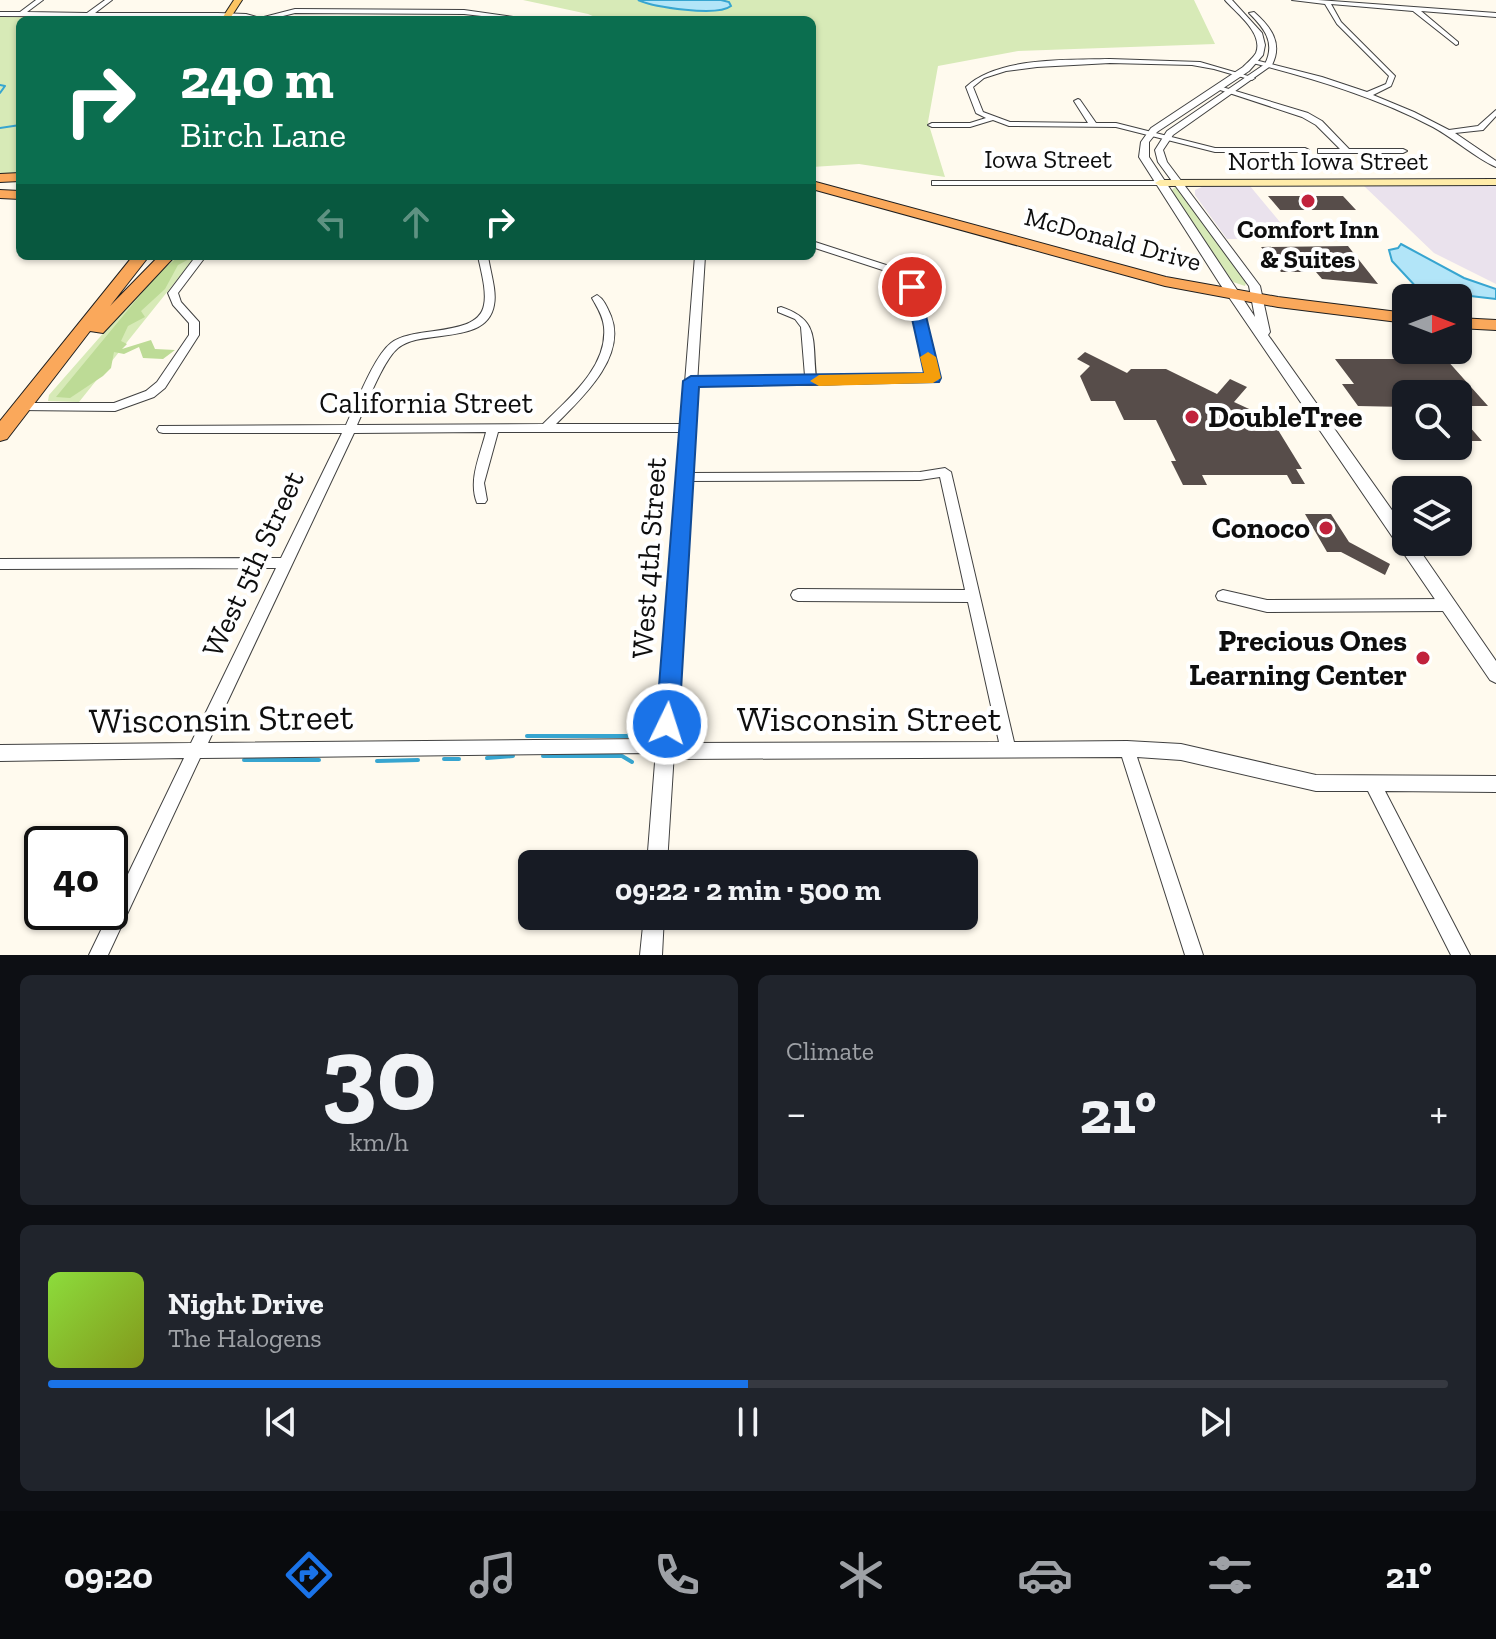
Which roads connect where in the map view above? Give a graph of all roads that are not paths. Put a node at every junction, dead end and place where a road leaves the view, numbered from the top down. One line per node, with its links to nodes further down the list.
1 (40, 0): 11 (street)
2 (109, 0): 12 (street)
3 (435, 0): 9 (street)
4 (1228, 0): 18 (street)
5 (1238, 0): 19 (street)
6 (1295, 0): 7 (street)
7 (1328, 4): 8 (street); 24 (street)
8 (1416, 10): 13 (street); 17 (street)
9 (426, 11): 15 (street); 16 (street)
10 (0, 14): 11 (street)
11 (21, 14): 12 (street)
12 (89, 14): 14 (street)
13 (1496, 15)
14 (158, 16)
15 (276, 16)
16 (506, 16)
17 (1456, 43)
18 (1255, 62): 19 (street); 20 (street)
19 (1268, 65): 21 (street); 24 (street)
20 (1239, 74): 21 (street); 22 (street); 27 (street)
21 (1252, 78): 23 (street)
22 (1219, 88): 23 (street); 31 (street)
23 (1232, 92): 32 (street); 35 (street)
24 (1369, 94): 30 (street)
25 (1078, 101): 28 (street)
26 (1496, 112): 30 (street)
27 (990, 119): 28 (street); 29 (street)
28 (1093, 124): 31 (street)
29 (932, 125)
30 (1449, 132): 37 (street)
31 (1151, 134): 32 (street); 40 (street)
32 (1166, 137): 33 (street); 41 (street)
33 (1305, 150)
34 (1321, 151): 35 (street)
35 (1347, 151): 36 (street)
36 (1403, 151)
37 (1496, 165)
38 (1496, 182): 41 (main road, North Iowa Street)
39 (935, 183): 40 (street, Iowa Street)
40 (1160, 183): 41 (main road, North Iowa Street); 49 (street)
41 (1180, 183): 51 (street)
42 (816, 186): 49 (highway, McDonald Drive)
43 (816, 245): 59 (street)
44 (138, 260): 57 (highway)
45 (163, 260): 57 (highway)
46 (198, 260): 60 (street)
47 (484, 260): 64 (street, West 5th Street)
48 (700, 260): 58 (street, West 4th Street)
49 (1234, 295): 51 (highway, McDonald Drive); 56 (street)
50 (597, 298): 61 (street)
51 (1258, 299): 53 (highway, McDonald Drive); 56 (street)
52 (781, 310): 59 (street)
53 (1392, 316)
54 (1472, 324): 55 (highway)
55 (1496, 325)
56 (1264, 336): 69 (street)
57 (71, 348): 60 (highway)
58 (691, 381): 59 (street); 62 (street, West 4th Street)
59 (811, 381)
60 (24, 407): 66 (highway)
61 (546, 428): 62 (street, California Street); 65 (street, California Street)
62 (688, 428): 67 (street, West 4th Street)
63 (163, 429): 64 (street, California Street)
64 (348, 429): 65 (street, California Street); 71 (street, West 5th Street)
65 (493, 429): 68 (street)
66 (0, 434)
67 (684, 477): 74 (street); 78 (street, West 4th Street)
68 (481, 500)
69 (1392, 522)
70 (1416, 556): 76 (street)
71 (286, 563): 72 (street); 81 (street, West 5th Street)
72 (0, 564)
73 (798, 595): 74 (street)
74 (974, 596): 79 (street)
75 (1223, 596): 76 (street)
76 (1449, 605): 77 (street)
77 (1496, 675)
78 (665, 748): 79 (street, Wisconsin Street); 81 (street, Wisconsin Street); 85 (street, West 4th Street)
79 (1008, 749): 80 (street, Wisconsin Street)
80 (1127, 749): 84 (street, Wisconsin Street); 89 (street)
81 (194, 751): 82 (street, Wisconsin Street); 87 (street, West 5th Street)
82 (0, 753)
83 (1496, 784): 84 (street, Wisconsin Street)
84 (1373, 785): 90 (street)
85 (658, 850)
86 (653, 930): 88 (street)
87 (98, 955)
88 (651, 955)
89 (1194, 955)
90 (1461, 955)

